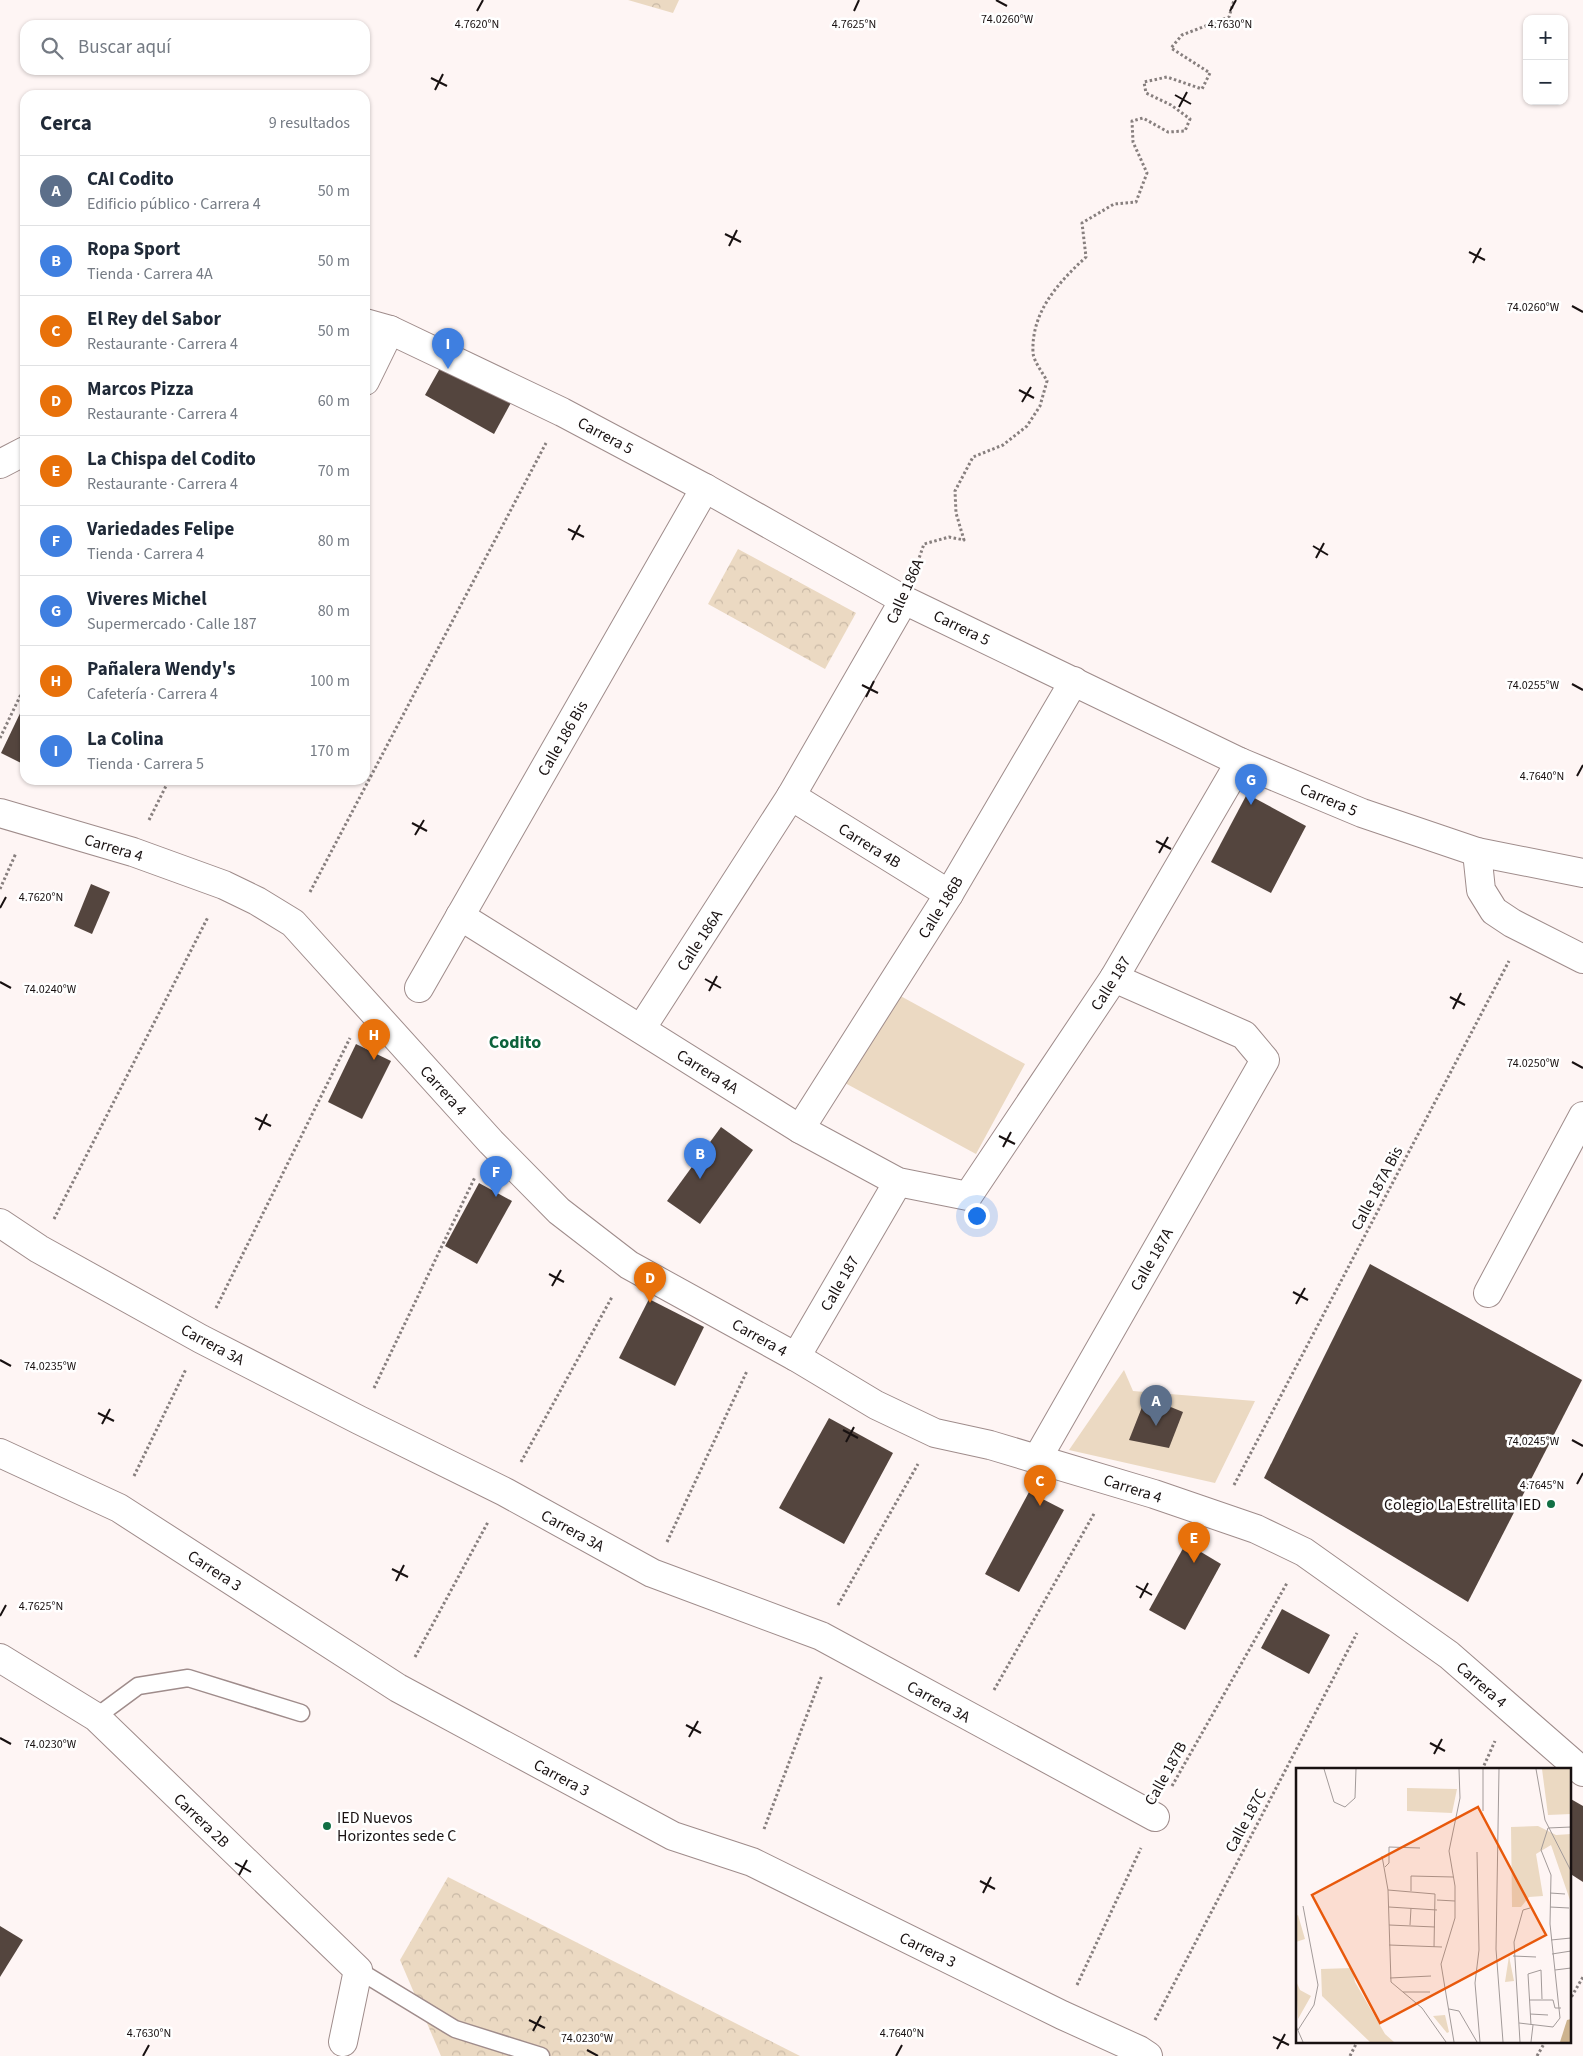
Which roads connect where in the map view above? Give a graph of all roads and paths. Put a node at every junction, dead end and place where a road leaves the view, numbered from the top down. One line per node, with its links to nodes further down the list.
1 (1234, 0): 8 (path, Calle 186A)
2 (378, 327): 3 (street); 4 (street, Carrera 5)
3 (370, 360)
4 (562, 412): 7 (street, Carrera 5); 13 (path)
5 (20, 454): 6 (street)
6 (0, 464)
7 (705, 488): 8 (street, Carrera 5); 24 (street, Calle 186 Bis)
8 (904, 600): 9 (street, Carrera 5); 16 (street, Calle 186A)
9 (1074, 681): 12 (street, Carrera 5); 23 (street, Calle 186B)
10 (20, 696): 11 (path)
11 (0, 738)
12 (1240, 762): 19 (street, Carrera 5); 27 (street, Calle 187)
13 (370, 777)
14 (166, 785): 18 (path)
15 (366, 785): 22 (path)
16 (791, 796): 23 (street, Carrera 4B); 30 (street, Calle 186A)
17 (0, 813): 18 (street, Carrera 4)
18 (133, 852): 21 (street, Carrera 4)
19 (1477, 852): 20 (street, Carrera 5); 25 (street)
20 (1583, 873)
21 (224, 885): 29 (street, Carrera 4); 37 (path)
22 (309, 893)
23 (949, 894): 32 (street, Calle 186B)
24 (460, 916): 28 (street, Calle 186 Bis); 30 (street, Carrera 4A)
25 (1512, 923): 26 (street); 50 (path, Calle 187A Bis)
26 (1583, 959)
27 (1114, 978): 35 (street, Calle 187); 46 (street, Calle 187A)
28 (419, 988)
29 (367, 1003): 33 (street, Carrera 4); 40 (path)
30 (641, 1029): 32 (street, Carrera 4A)
31 (1583, 1116): 39 (street)
32 (800, 1128): 34 (street, Carrera 4A)
33 (491, 1142): 38 (street, Carrera 4); 43 (path)
34 (898, 1182): 35 (street, Carrera 4A); 42 (street, Calle 187)
35 (968, 1196)
36 (0, 1224): 37 (street, Carrera 3A)
37 (38, 1249): 40 (street, Carrera 3A)
38 (629, 1265): 41 (street, Carrera 4); 48 (path)
39 (1488, 1292)
40 (201, 1339): 43 (street, Carrera 3A); 49 (path)
41 (762, 1339): 42 (street, Carrera 4); 52 (path)
42 (796, 1357): 44 (street, Carrera 4)
43 (359, 1420): 48 (street, Carrera 3A)
44 (935, 1433): 46 (street, Carrera 4); 54 (path)
45 (0, 1453): 49 (street, Carrera 3)
46 (1037, 1459): 47 (street, Carrera 4)
47 (1112, 1482): 50 (street, Carrera 4); 59 (path)
48 (505, 1492): 52 (street, Carrera 3A); 56 (path)
49 (119, 1508): 56 (street, Carrera 3)
50 (1217, 1516): 51 (street, Carrera 4)
51 (1304, 1552): 53 (street, Carrera 4); 61 (path, Calle 187B)
52 (652, 1573): 54 (street, Carrera 3A)
53 (1374, 1602): 60 (street, Carrera 4); 70 (path, Calle 187C)
54 (827, 1640): 59 (street, Carrera 3A); 62 (path)
55 (0, 1658): 58 (street, Carrera 2B)
56 (398, 1688): 62 (street, Carrera 3)
57 (302, 1712): 58 (lane)
58 (96, 1717): 63 (street, Carrera 2B)
59 (976, 1721): 61 (street, Carrera 3A)
60 (1583, 1772)
61 (1155, 1817): 66 (path, Calle 187B)
62 (752, 1862): 66 (street, Carrera 3)
63 (358, 1970): 67 (street); 71 (lane)
64 (1583, 1977): 65 (path)
65 (1570, 1999)
66 (1062, 2015): 70 (street, Carrera 3)
67 (344, 2042)
68 (1356, 2044): 72 (path)
69 (1544, 2044): 73 (path)
70 (1144, 2053)
71 (541, 2056)
72 (1350, 2056)
73 (1538, 2056)

